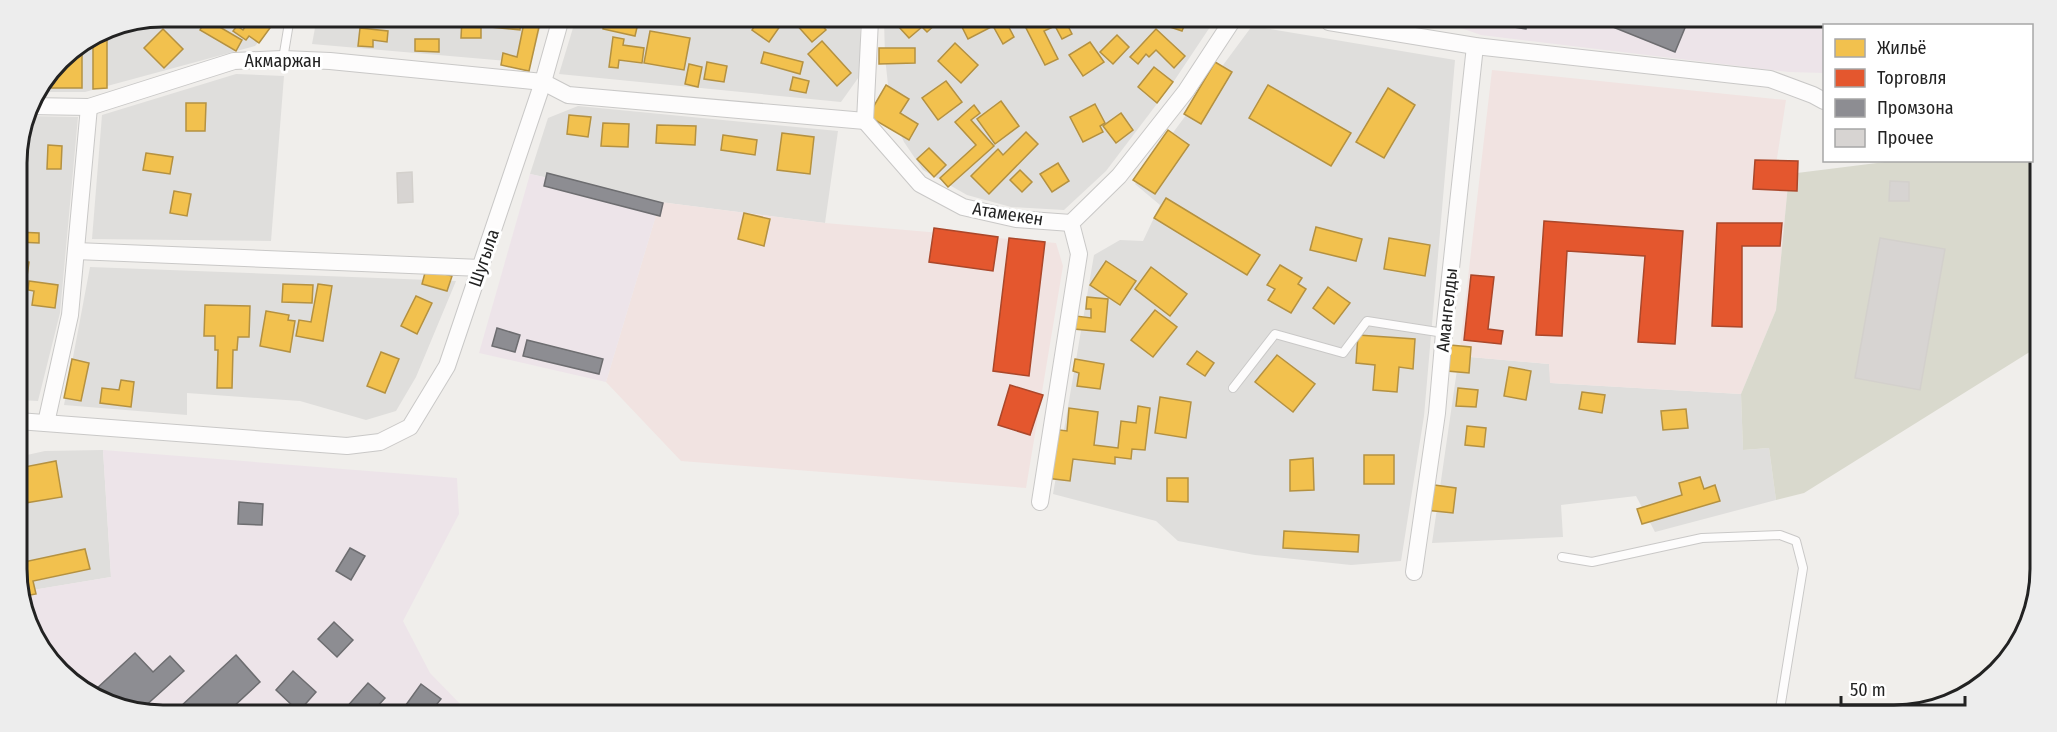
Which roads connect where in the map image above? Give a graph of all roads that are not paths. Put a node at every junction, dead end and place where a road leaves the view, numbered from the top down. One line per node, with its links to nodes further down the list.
1 (288, 27): 7 (lane)
2 (558, 27): 8 (street, Шугыла)
3 (870, 27): 12 (street)
4 (1228, 27): 13 (street)
5 (1364, 27): 6 (street)
6 (1475, 46): 9 (street); 16 (street, Амангелды)
7 (283, 59): 8 (street, Акмаржан); 11 (street, Акмаржан)
8 (543, 82): 12 (street); 15 (street, Шугыла)
9 (1823, 100)
10 (40, 106): 11 (street, Акмаржан)
11 (89, 106): 14 (street)
12 (866, 122): 13 (street, Атамекен)
13 (1071, 223): 20 (street)
14 (76, 251): 15 (street); 19 (street)
15 (481, 267): 19 (street, Шугыла)
16 (1444, 333): 17 (lane); 22 (street, Амангелды)
17 (1233, 388)
18 (27, 422): 19 (street)
19 (46, 423)
20 (1040, 502)
21 (1562, 557): 23 (lane)
22 (1414, 572)
23 (1781, 705)

